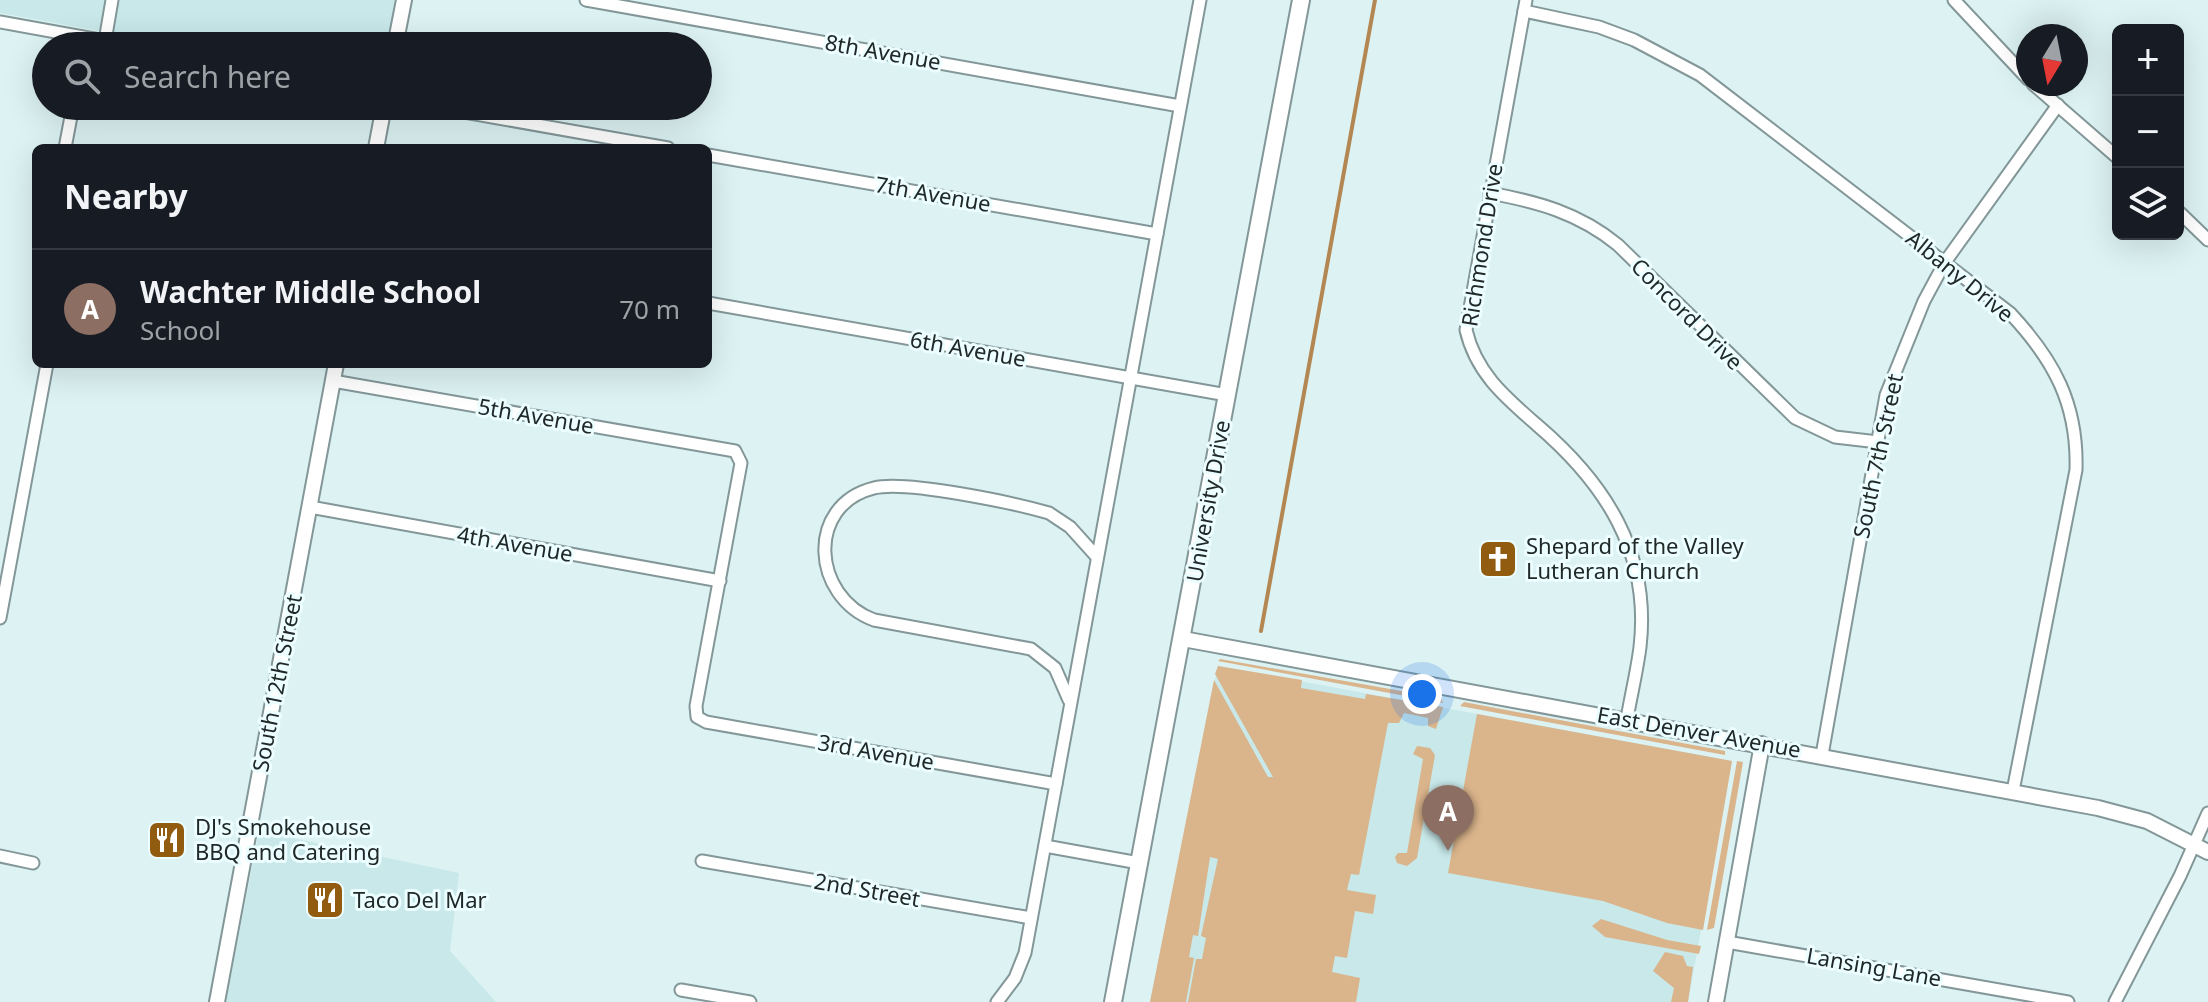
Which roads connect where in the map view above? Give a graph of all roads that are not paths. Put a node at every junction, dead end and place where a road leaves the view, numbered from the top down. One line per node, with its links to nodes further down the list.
1 (112, 0): 10 (street)
2 (404, 0): 11 (street)
3 (586, 0): 15 (street, 8th Avenue)
4 (1200, 0): 15 (street)
5 (1301, 0): 34 (main road, University Drive)
6 (1954, 0): 12 (street)
7 (1525, 5): 24 (street, Richmond Drive); 28 (street, Albany Drive)
8 (0, 22): 9 (street)
9 (42, 32)
10 (107, 32)
11 (398, 32)
12 (2016, 66)
13 (2047, 96): 14 (street)
14 (2058, 105): 22 (street); 28 (street, South 7th Street)
15 (1180, 106): 26 (street)
16 (70, 120): 19 (street)
17 (381, 120): 20 (street)
18 (509, 120): 21 (street)
19 (66, 144)
20 (377, 144)
21 (645, 144)
22 (2112, 153)
23 (712, 156): 26 (street, 7th Avenue)
24 (1490, 193): 35 (street, Concord Drive); 42 (street, Richmond Drive)
25 (2184, 217): 27 (street)
26 (1157, 234): 32 (street)
27 (2208, 240)
28 (1945, 262): 35 (street, South 7th Street); 46 (street, Albany Drive)
29 (712, 304): 32 (street, 6th Avenue)
30 (46, 368): 39 (street)
31 (335, 368): 33 (street, South 12th Street)
32 (1130, 378): 34 (street, 6th Avenue); 37 (street)
33 (333, 381): 36 (street, South 12th Street); 38 (street, 5th Avenue)
34 (1227, 395): 40 (main road, University Drive)
35 (1878, 442): 44 (street, South 7th Street)
36 (310, 507): 38 (street, 4th Avenue); 57 (street, South 12th Street)
37 (1097, 557): 41 (street); 41 (street)
38 (720, 581): 45 (street, 3rd Avenue)
39 (0, 618)
40 (1183, 639): 42 (street, East Denver Avenue); 53 (main road, University Drive)
41 (1070, 704): 45 (street)
42 (1627, 719): 43 (street, East Denver Avenue)
43 (1762, 744): 44 (street, East Denver Avenue); 55 (street)
44 (1822, 755): 46 (street, East Denver Avenue)
45 (1056, 784): 48 (street)
46 (2013, 791): 49 (street, East Denver Avenue)
47 (2208, 813): 49 (street)
48 (1045, 846): 53 (street); 54 (street)
49 (2202, 848): 63 (street)
50 (0, 856): 52 (street)
51 (702, 861): 54 (street, 2nd Street)
52 (33, 863)
53 (1139, 863): 60 (main road, University Drive)
54 (1031, 918): 59 (street)
55 (1727, 942): 61 (street); 62 (street, Lansing Lane)
56 (681, 990): 58 (street)
57 (217, 1002)
58 (750, 1002)
59 (997, 1002)
60 (1113, 1002)
61 (1716, 1002)
62 (2068, 1002)
63 (2115, 1002)

